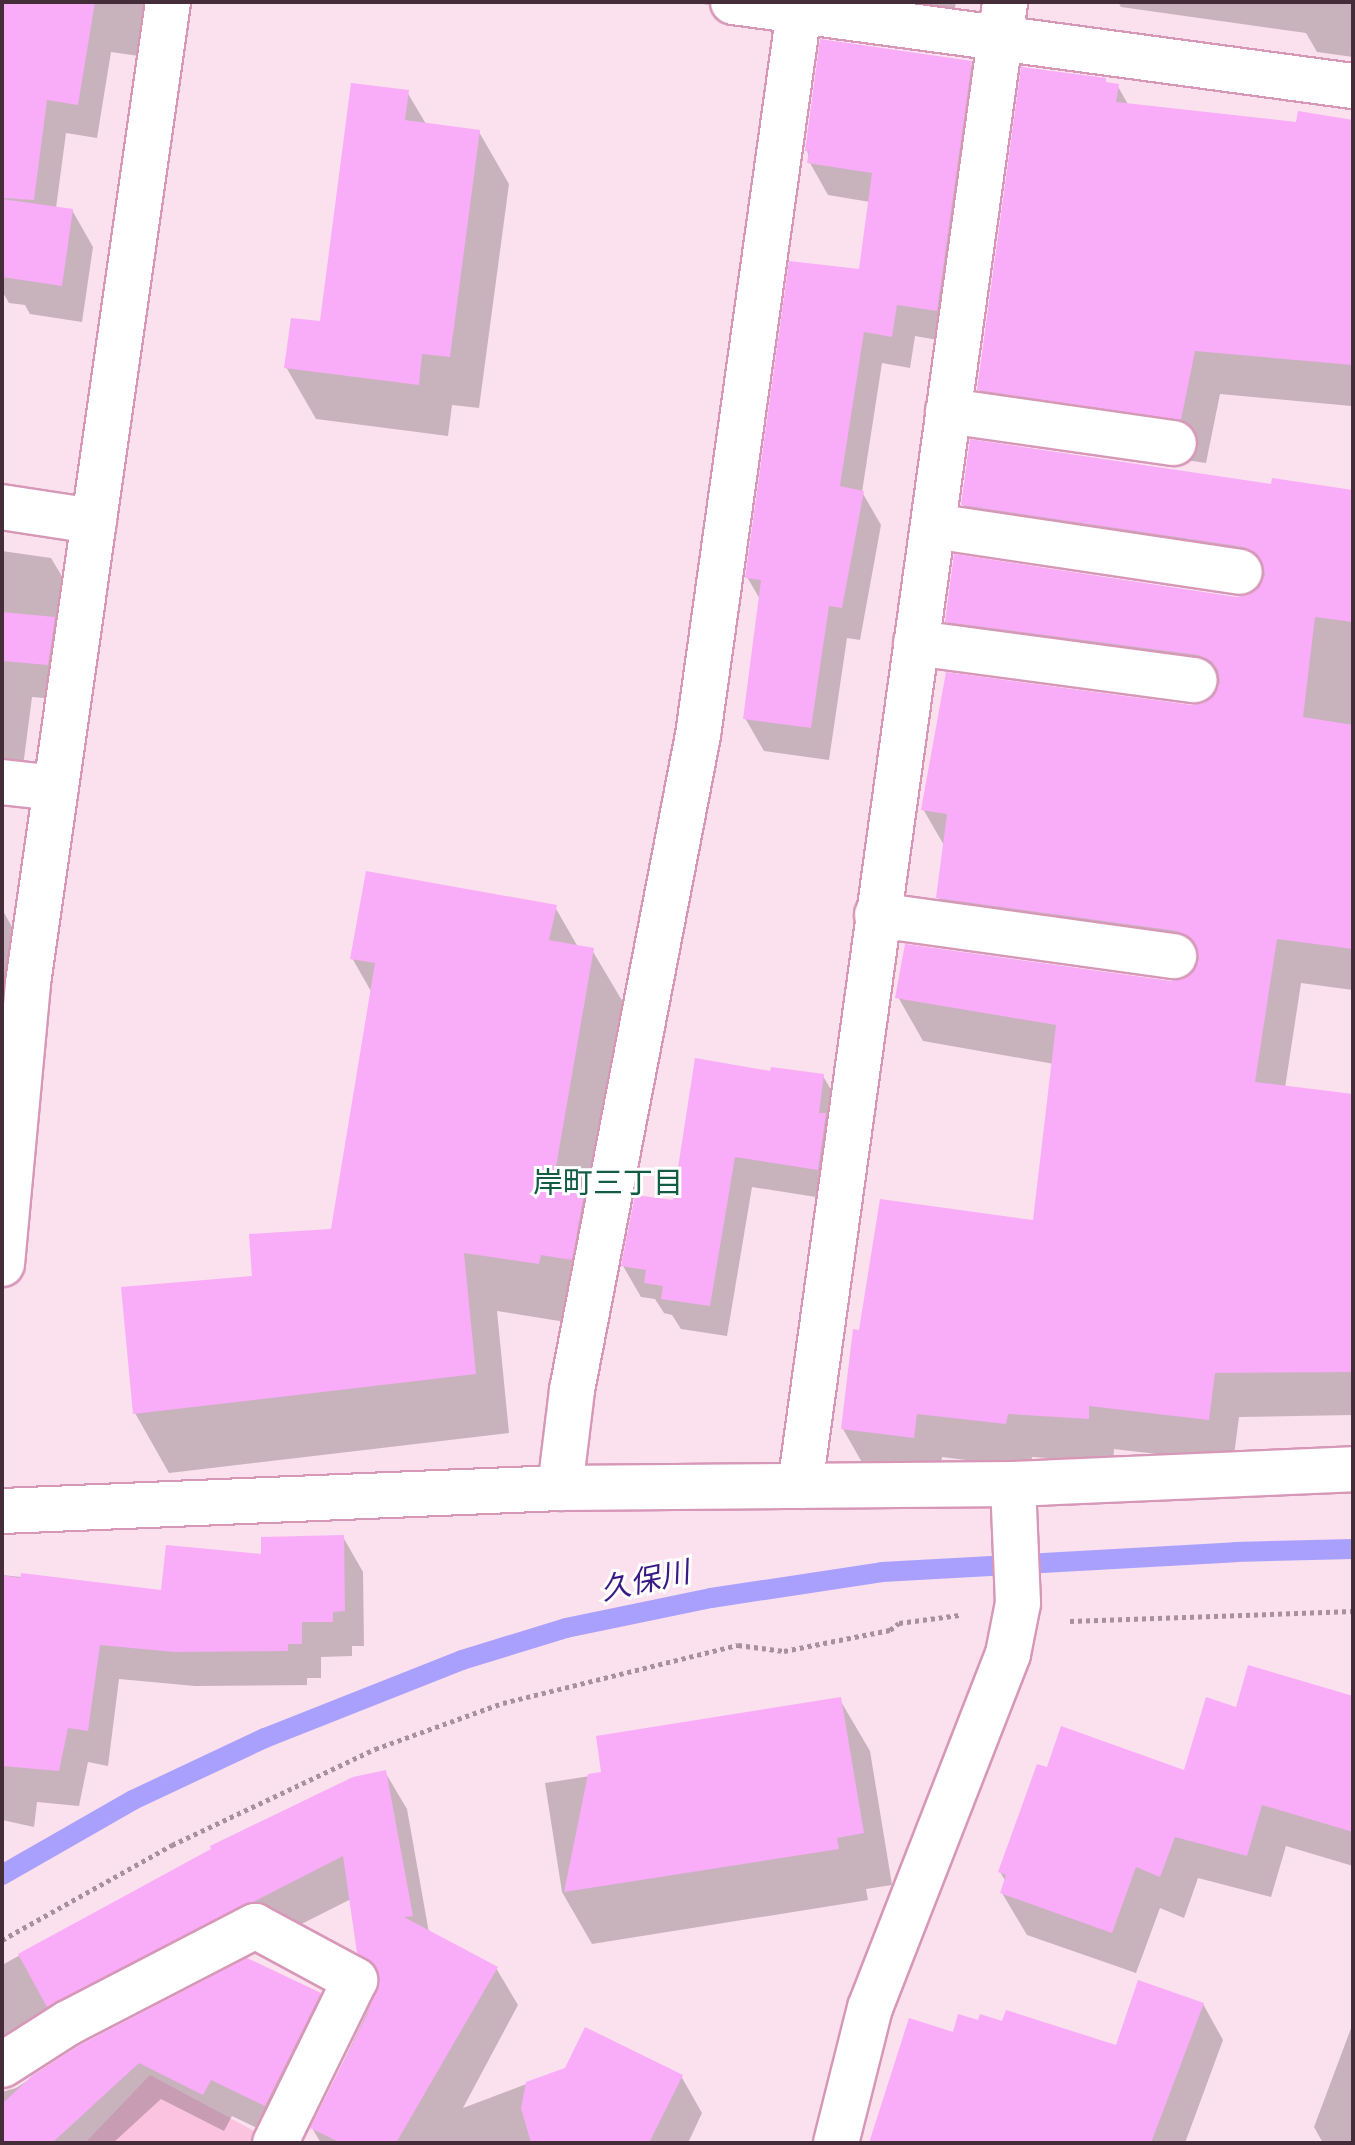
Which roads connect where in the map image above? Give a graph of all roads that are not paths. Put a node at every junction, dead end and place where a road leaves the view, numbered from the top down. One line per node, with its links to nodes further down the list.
1 (168, 2): 9 (street)
2 (733, 2): 3 (street)
3 (799, 11): 4 (street); 23 (street)
4 (1003, 20): 5 (street); 6 (street)
5 (1353, 86)
6 (948, 411): 7 (street); 10 (street)
7 (1174, 443)
8 (2, 507): 9 (street)
9 (94, 521): 15 (street)
10 (933, 526): 11 (street); 12 (street)
11 (1240, 572)
12 (916, 643): 13 (street); 16 (street)
13 (1195, 680)
14 (2, 782): 15 (street)
15 (56, 788): 18 (street)
16 (877, 915): 17 (street); 22 (street)
17 (1174, 956)
18 (15, 981): 19 (street)
19 (7, 1166): 20 (street)
20 (2, 1264)
21 (1353, 1469): 24 (street)
22 (800, 1486): 23 (street); 24 (street)
23 (560, 1488): 25 (street)
24 (1013, 1501): 28 (street)
25 (2, 1511)
26 (2, 2065): 27 (street)
27 (275, 2143)
28 (836, 2143)

